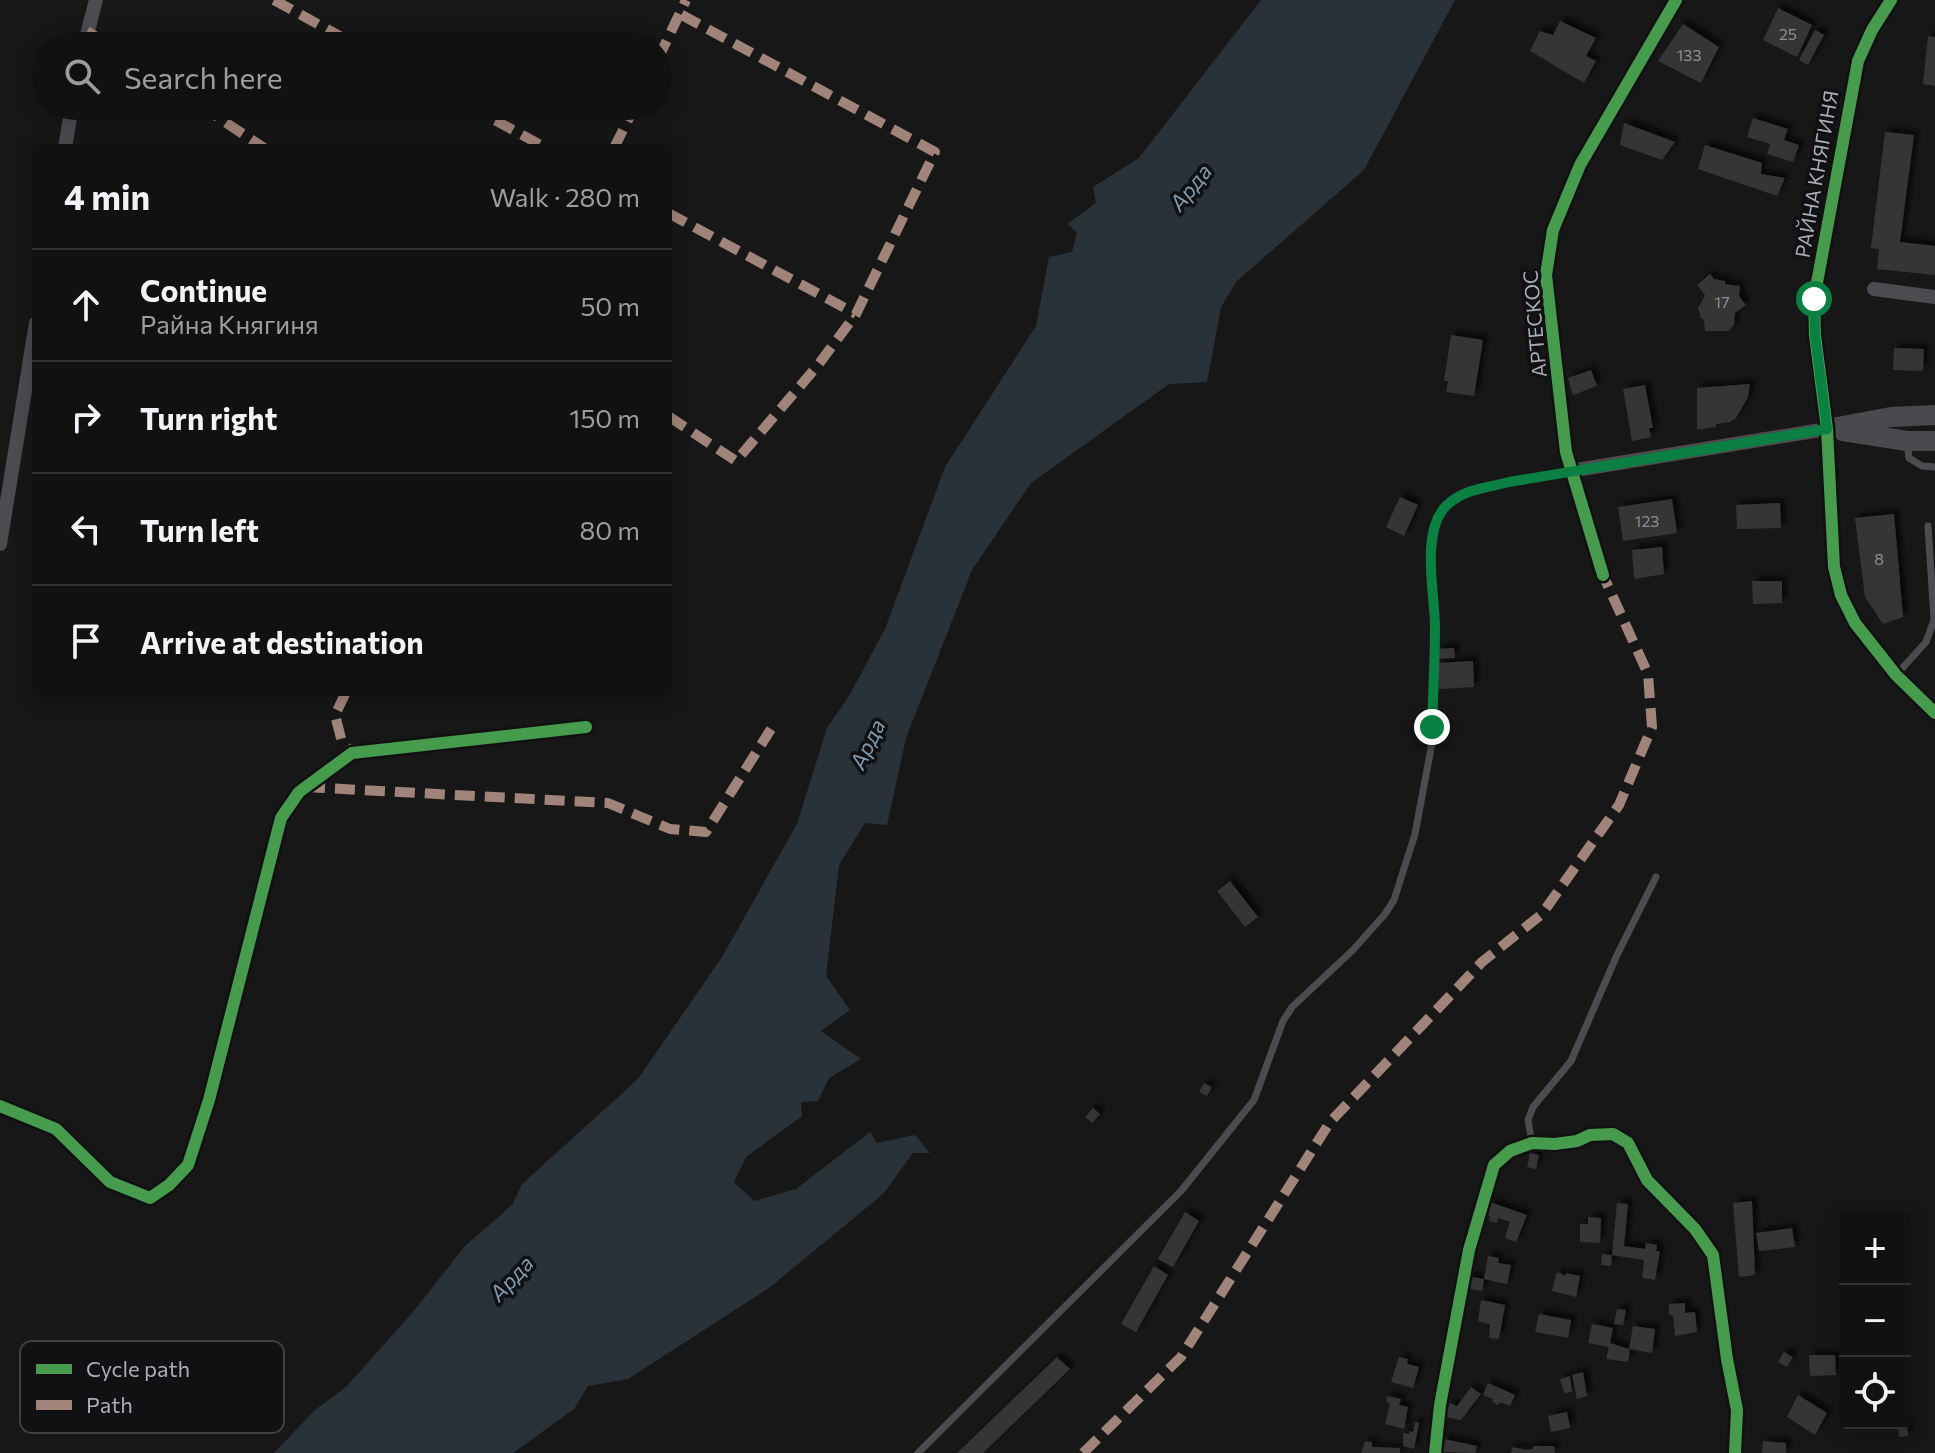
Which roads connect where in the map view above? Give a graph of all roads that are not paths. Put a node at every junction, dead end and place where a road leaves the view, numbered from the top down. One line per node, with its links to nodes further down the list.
1 (96, 0): 4 (street)
2 (1676, 0): 15 (street, АРТЕСКОС)
3 (1891, 0): 11 (street, РАЙНА КНЯГИНЯ)
4 (88, 32)
5 (70, 120): 6 (street)
6 (66, 144)
7 (1874, 289): 8 (street)
8 (1935, 297)
9 (32, 348): 17 (street)
10 (1935, 415): 11 (main road)
11 (1827, 429): 12 (main road); 15 (street); 19 (street, РАЙНА КНЯГИНЯ)
12 (1907, 441): 13 (main road); 14 (lane)
13 (1935, 441)
14 (1935, 467)
15 (1570, 471): 18 (street, АРТЕСКОС); 25 (lane)
16 (1928, 526): 19 (lane)
17 (0, 544)
18 (1603, 575)
19 (1896, 675): 20 (street, РАЙНА КНЯГИНЯ)
20 (1935, 713)
21 (586, 727): 23 (street)
22 (1656, 877): 24 (lane)
23 (0, 1106)
24 (1532, 1143): 26 (street); 27 (street)
25 (918, 1453)
26 (1435, 1453)
27 (1735, 1453)

